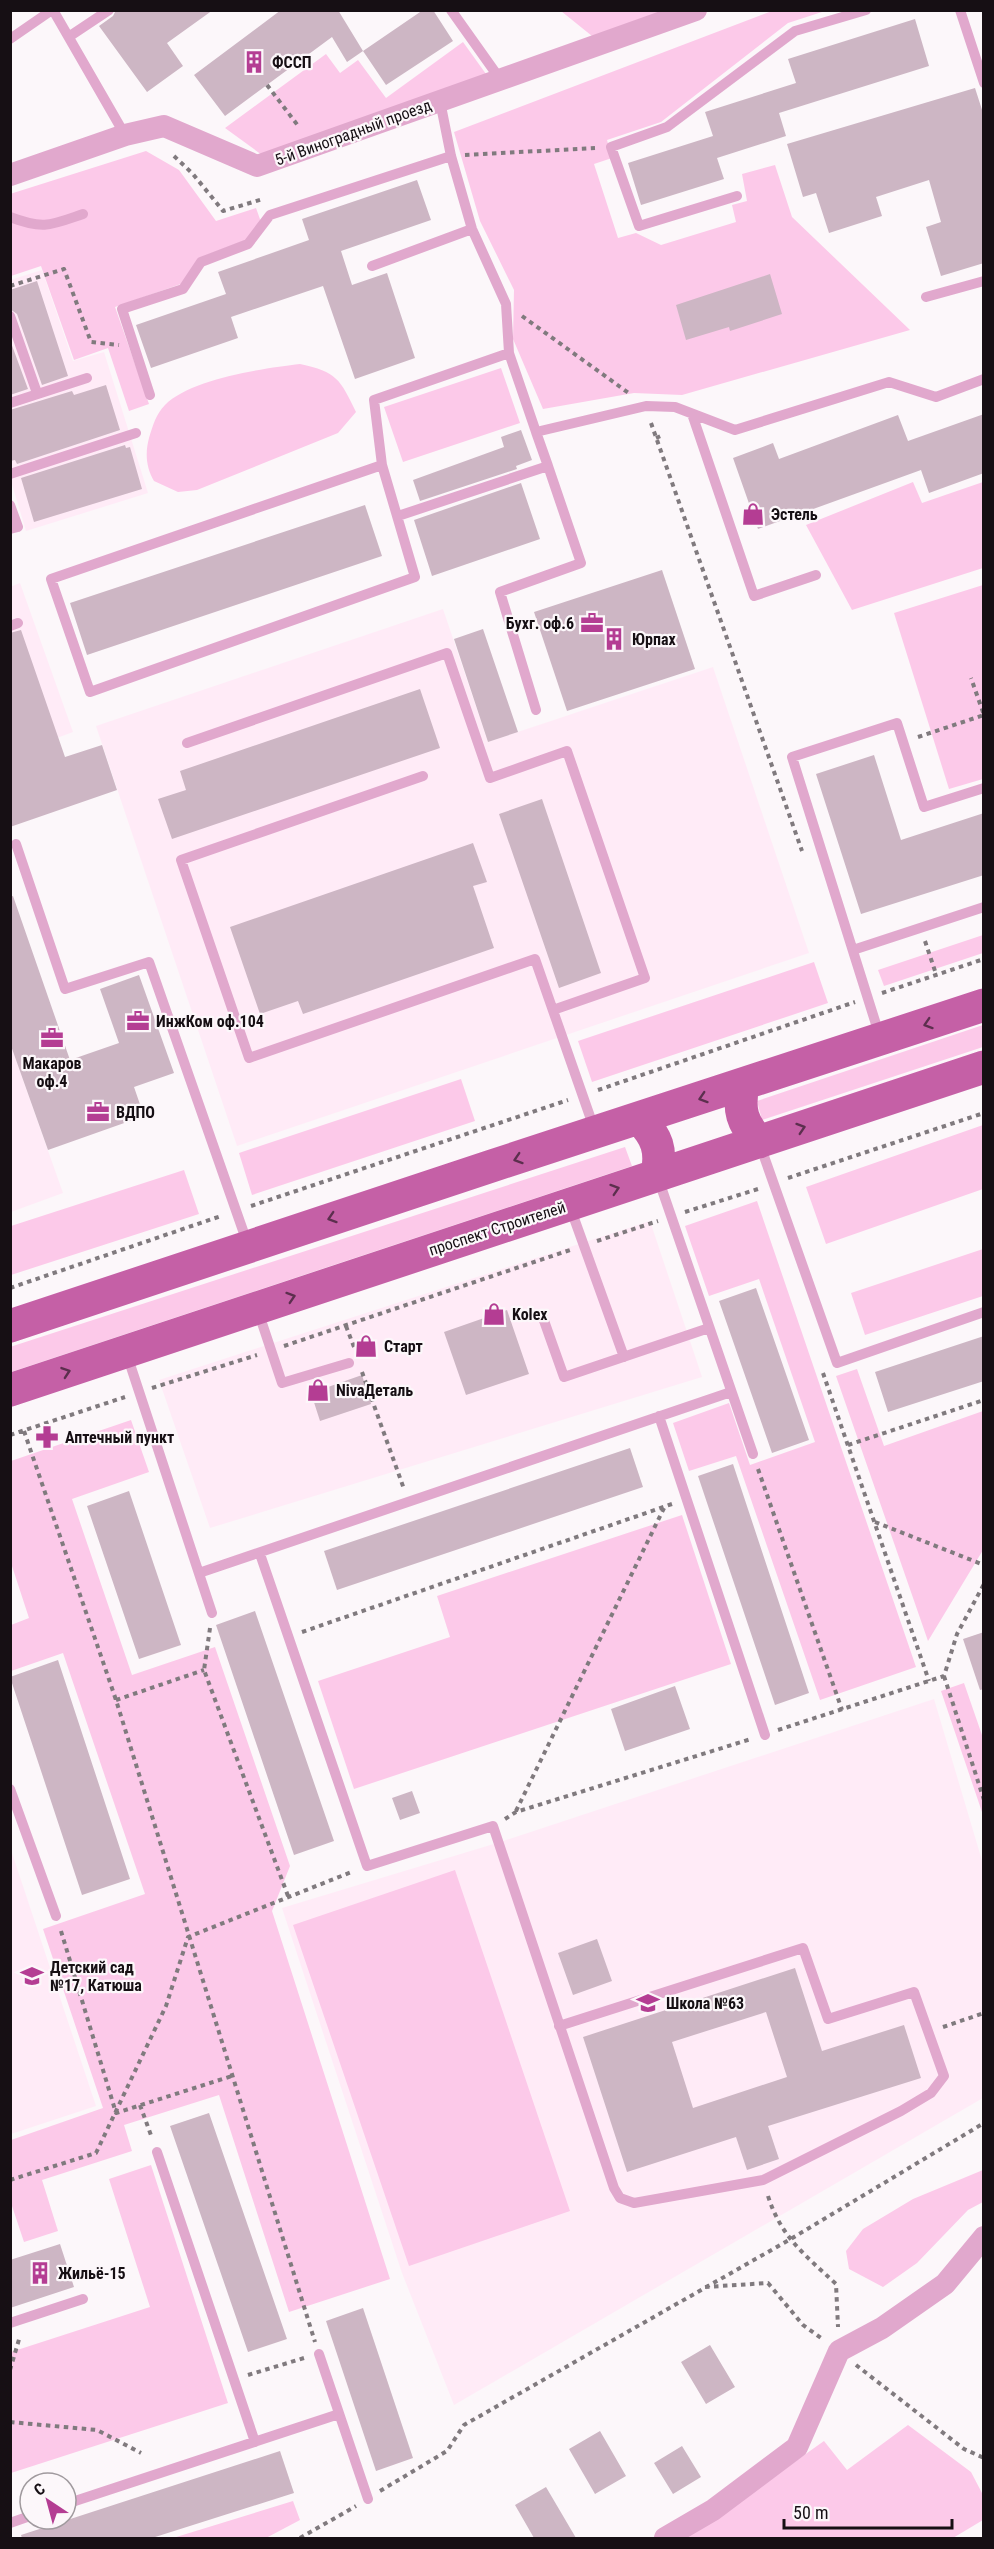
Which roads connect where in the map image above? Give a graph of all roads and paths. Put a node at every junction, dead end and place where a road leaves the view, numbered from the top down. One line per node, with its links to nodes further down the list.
1 (53, 10): 7 (lane); 8 (lane)
2 (109, 10): 7 (lane)
3 (451, 10): 9 (lane)
4 (696, 10): 9 (street, 5-й Виноградный проезд)
5 (866, 10): 15 (lane)
6 (960, 10): 10 (lane)
7 (70, 36): 13 (lane)
8 (10, 39)
9 (501, 80): 12 (street, 5-й Виноградный проезд)
10 (984, 83)
11 (267, 85): 14 (path)
12 (440, 101): 14 (street, 5-й Виноградный проезд); 16 (lane)
13 (125, 135): 14 (street, 5-й Виноградный проезд); 17 (street, 5-й Виноградный проезд)
14 (314, 146)
15 (611, 147): 16 (path); 18 (lane)
16 (451, 156): 21 (lane); 28 (lane)
17 (10, 175)
18 (737, 196)
19 (83, 214): 20 (lane)
20 (10, 217)
21 (472, 229): 22 (lane); 26 (lane)
22 (372, 266)
23 (984, 281): 25 (lane)
24 (10, 286): 28 (path)
25 (926, 297)
26 (506, 304): 29 (lane); 35 (path)
27 (10, 316): 32 (lane)
28 (135, 347): 33 (lane)
29 (509, 353): 37 (lane); 41 (lane)
30 (87, 378): 32 (lane)
31 (984, 379): 36 (lane)
32 (37, 393): 34 (lane)
33 (150, 394)
34 (10, 403)
35 (646, 406): 36 (lane); 37 (lane); 40 (path)
36 (692, 414): 47 (lane)
37 (536, 432): 42 (lane)
38 (136, 433): 43 (lane)
39 (663, 435): 40 (path)
40 (656, 438): 55 (path)
41 (382, 465): 45 (lane); 45 (lane)
42 (548, 466): 45 (lane); 49 (lane)
43 (10, 474)
44 (10, 506): 46 (lane)
45 (398, 516)
46 (10, 529)
47 (816, 575)
48 (971, 678): 50 (path)
49 (536, 710)
50 (903, 742): 53 (lane); 58 (lane)
51 (187, 743): 65 (lane)
52 (423, 776): 65 (lane)
53 (984, 788)
54 (16, 844): 79 (lane)
55 (804, 856)
56 (984, 907): 57 (lane)
57 (921, 928): 58 (lane); 60 (path)
58 (853, 950): 62 (lane)
59 (984, 959): 60 (path)
60 (936, 974): 62 (path)
61 (851, 991): 63 (path)
62 (868, 997): 63 (path); 66 (lane)
63 (855, 1002): 69 (path)
64 (984, 1005): 66 (main road, one-way to 66)
65 (553, 1010): 69 (lane)
66 (881, 1039): 68 (main road)
67 (984, 1067): 73 (main road, проспект Строителей, one-way to 67)
68 (743, 1085): 71 (main road, one-way to 71); 73 (main road)
69 (582, 1095): 72 (lane); 79 (path)
70 (984, 1113): 75 (path)
71 (640, 1119): 72 (main road); 74 (main road)
72 (596, 1134): 81 (main road, one-way to 81)
73 (759, 1142): 74 (main road, проспект Строителей); 75 (lane)
74 (657, 1175): 78 (main road, проспект Строителей, one-way to 74); 80 (lane)
75 (773, 1183): 76 (path); 85 (lane)
76 (759, 1189): 77 (path); 80 (path)
77 (763, 1199)
78 (569, 1204): 82 (lane); 84 (main road, проспект Строителей, one-way to 78)
79 (237, 1211): 81 (lane); 83 (path)
80 (672, 1217): 82 (path); 89 (lane)
81 (249, 1245): 87 (main road)
82 (584, 1245): 88 (path); 92 (lane)
83 (10, 1288)
84 (258, 1308): 90 (lane); 91 (main road, проспект Строителей)
85 (984, 1312)
86 (542, 1315): 92 (lane)
87 (10, 1326)
88 (346, 1326): 90 (path); 93 (path)
89 (709, 1328): 92 (lane); 98 (lane)
90 (271, 1350): 93 (lane); 97 (path)
91 (126, 1352): 96 (main road, проспект Строителей, one-way to 91); 97 (lane)
92 (624, 1357)
93 (353, 1361)
94 (819, 1362): 103 (path)
95 (362, 1370): 106 (path)
96 (10, 1390)
97 (139, 1392): 101 (path); 111 (lane)
98 (731, 1392): 100 (lane); 104 (lane)
99 (984, 1400): 103 (path)
100 (659, 1416): 105 (lane); 106 (lane)
101 (24, 1431): 102 (path); 118 (path)
102 (10, 1435)
103 (848, 1445): 108 (path)
104 (753, 1454): 119 (path)
105 (688, 1499): 107 (path); 120 (lane)
106 (408, 1502): 109 (lane)
107 (665, 1507): 114 (path); 123 (path)
108 (875, 1522): 110 (path); 117 (path)
109 (260, 1554): 111 (lane); 114 (lane)
110 (984, 1565)
111 (199, 1574): 113 (lane)
112 (984, 1584): 116 (path)
113 (212, 1613): 115 (path)
114 (287, 1637): 125 (lane)
115 (204, 1670): 118 (path); 126 (path)
116 (944, 1676): 117 (path); 122 (path)
117 (929, 1681): 119 (path)
118 (116, 1700): 128 (path)
119 (842, 1710): 120 (path)
120 (765, 1735): 123 (path)
121 (10, 1789): 127 (lane)
122 (984, 1800)
123 (516, 1812): 124 (path)
124 (493, 1826): 125 (lane); 130 (lane)
125 (367, 1866): 126 (path)
126 (288, 1896): 128 (path)
127 (56, 1916): 134 (path)
128 (189, 1937): 132 (path); 134 (path)
129 (984, 2013): 131 (path)
130 (559, 2026): 131 (lane); 131 (lane)
131 (928, 2033)
132 (232, 2076): 133 (path); 144 (path)
133 (140, 2105): 134 (path); 136 (path)
134 (116, 2113): 137 (path)
135 (984, 2123): 139 (path)
136 (157, 2152): 146 (lane)
137 (10, 2180)
138 (984, 2236): 143 (street)
139 (704, 2287): 143 (path); 151 (path)
140 (83, 2299): 141 (lane)
141 (25, 2318): 142 (lane); 145 (path)
142 (10, 2322)
143 (839, 2351): 154 (street)
144 (319, 2354): 146 (path); 147 (lane)
145 (10, 2370)
146 (234, 2379): 149 (lane)
147 (339, 2414): 149 (lane); 151 (lane)
148 (10, 2422): 150 (path)
149 (255, 2442): 152 (lane)
150 (141, 2453)
151 (368, 2499): 153 (path)
152 (78, 2500)
153 (300, 2538)
154 (665, 2538)

